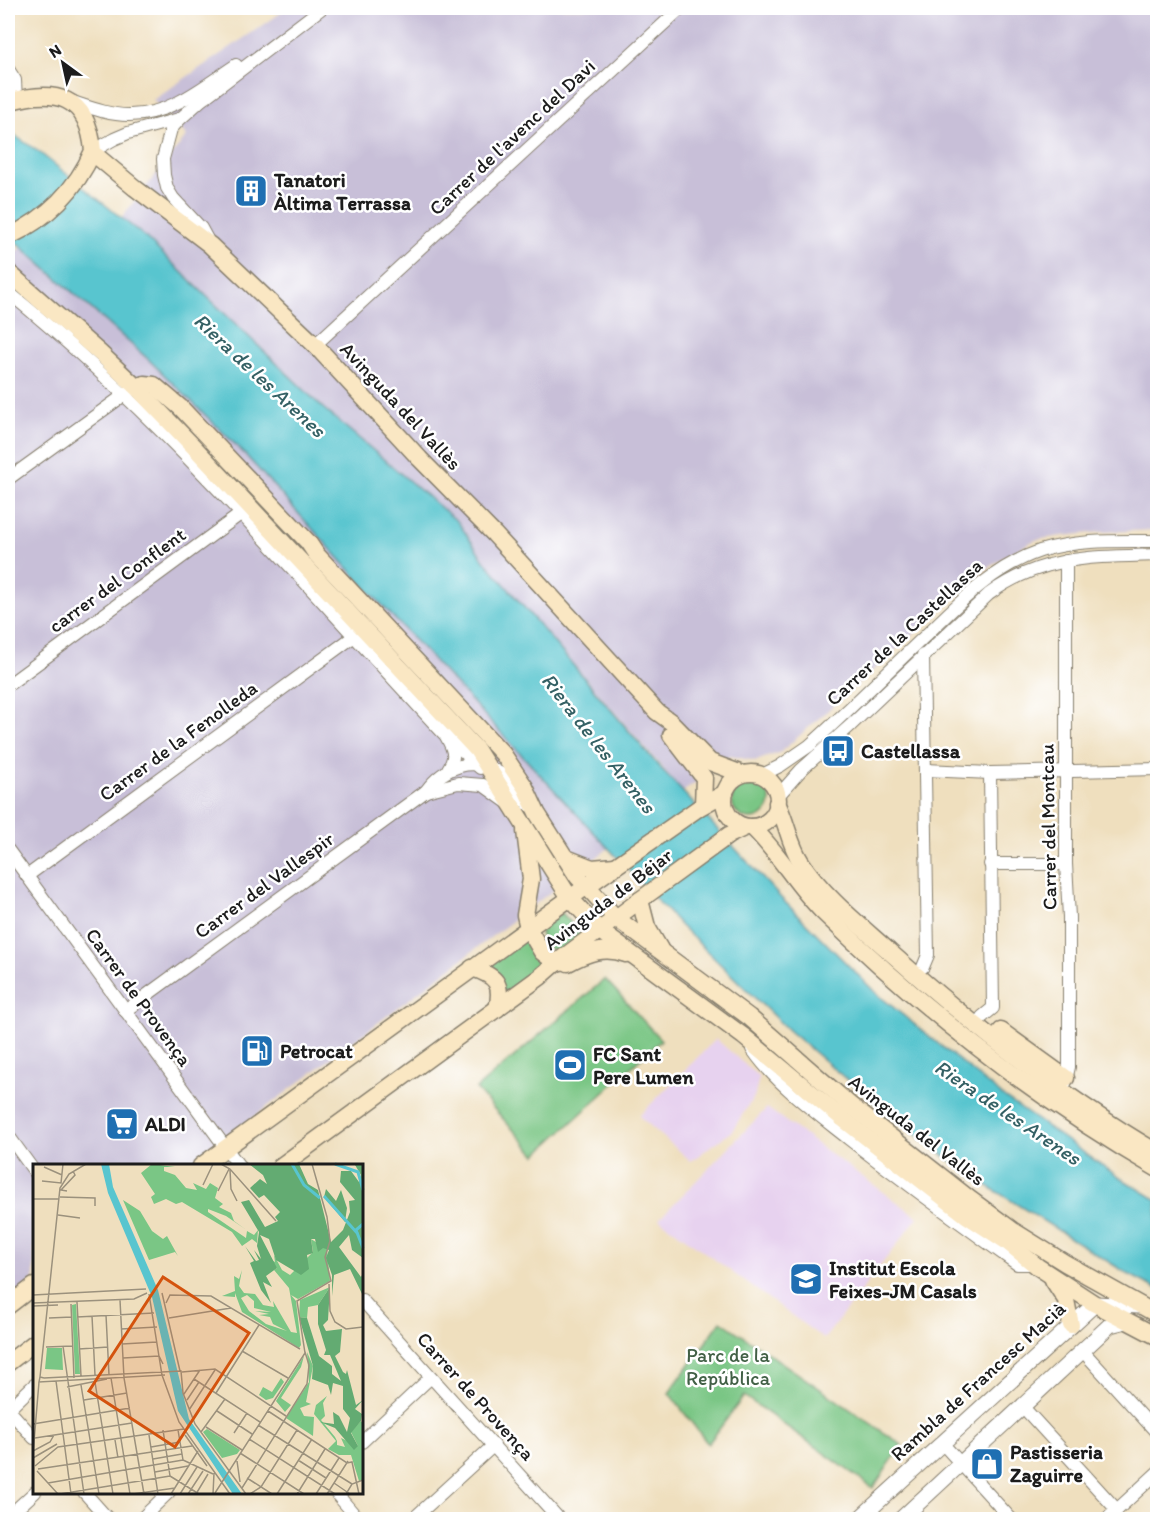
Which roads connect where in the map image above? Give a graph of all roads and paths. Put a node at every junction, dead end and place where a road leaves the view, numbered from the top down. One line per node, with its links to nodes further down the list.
1 (322, 8): 3 (street)
2 (681, 8): 13 (street, Carrer de l'avenc del Davi)
3 (297, 26): 6 (street); 7 (street)
4 (8, 69): 5 (street)
5 (12, 100): 6 (main road)
6 (74, 102): 8 (main road)
7 (180, 119): 8 (street); 10 (street)
8 (91, 156): 9 (main road); 10 (main road, Avinguda del Vallès)
9 (8, 237)
10 (210, 245): 13 (main road, Avinguda del Vallès)
11 (8, 272): 14 (main road, Avinguda del Vallès)
12 (8, 292): 14 (street, Avinguda del Vallès)
13 (315, 345): 25 (main road, Avinguda del Vallès)
14 (130, 391): 15 (main road, Avinguda del Vallès); 16 (street); 17 (main road, Avinguda del Vallès)
15 (203, 431): 17 (street, Avinguda del Vallès); 19 (main road, Avinguda del Vallès)
16 (8, 479)
17 (245, 511): 19 (street, Avinguda del Vallès); 22 (street, Avinguda del Vallès); 24 (street, carrer del Conflent); 30 (main road, Avinguda del Vallès)
18 (1158, 541): 34 (street, Carrer de la Castellassa)
19 (316, 554): 41 (main road, Avinguda del Vallès)
20 (1158, 555): 21 (street, Carrer de la Castellassa)
21 (1066, 561): 23 (street, Carrer de la Castellassa); 31 (street, Carrer del Montcau)
22 (353, 637): 26 (street, Avinguda del Vallès); 50 (street, Carrer de la Fenolleda)
23 (923, 655): 29 (street); 38 (street, Carrer de la Castellassa)
24 (8, 685)
25 (657, 711): 33 (main road, Avinguda del Vallès); 35 (main road, Avinguda del Vallès)
26 (446, 735): 28 (street); 30 (street, Avinguda del Vallès)
27 (1158, 769): 31 (street)
28 (448, 770): 30 (street); 36 (street)
29 (926, 770): 32 (street); 61 (street)
30 (487, 771): 40 (main road, Avinguda del Vallès); 41 (street)
31 (1066, 771): 32 (street); 48 (street, Carrer del Montcau)
32 (990, 773): 47 (street)
33 (742, 774): 34 (main road); 37 (main road)
34 (762, 775): 38 (main road)
35 (704, 778): 37 (main road, Avinguda del Vallès); 39 (main road)
36 (426, 791): 40 (street); 65 (street, Carrer del Vallespir)
37 (726, 791): 39 (main road, Avinguda de Béjar); 43 (main road)
38 (777, 800): 43 (main road); 46 (main road)
39 (702, 806): 49 (main road, Avinguda de Béjar)
40 (514, 808): 42 (main road, Avinguda del Vallès)
41 (537, 813): 45 (main road, Avinguda del Vallès)
42 (523, 824): 52 (main road, Avinguda del Vallès); 55 (main road)
43 (749, 827): 53 (main road, Avinguda de Béjar); 74 (main road)
44 (8, 850): 50 (street, Carrer de Provença)
45 (564, 857): 49 (main road); 51 (main road, Avinguda del Vallès)
46 (801, 863): 61 (main road); 67 (main road)
47 (990, 864): 48 (street); 66 (street)
48 (1066, 864): 67 (street, Carrer del Montcau)
49 (616, 866): 51 (main road, Avinguda de Béjar)
50 (27, 876): 65 (street, Carrer de Provença)
51 (586, 887): 52 (main road, Avinguda de Béjar); 54 (main road, Avinguda del Vallès)
52 (570, 898): 55 (main road, Avinguda de Béjar); 56 (main road, Avinguda del Vallès)
53 (640, 900): 54 (main road, Avinguda de Béjar); 57 (main road, Avinguda del Vallès)
54 (616, 918): 56 (main road, Avinguda de Béjar); 57 (main road, Avinguda del Vallès)
55 (527, 922): 60 (main road); 62 (main road)
56 (600, 931): 58 (main road, Avinguda del Vallès); 60 (main road, Avinguda de Béjar)
57 (665, 956): 81 (main road, Avinguda del Vallès)
58 (635, 957): 59 (main road, Avinguda del Vallès); 76 (main road, Avinguda del Vallès)
59 (574, 960): 60 (main road); 63 (main road, Avinguda del Vallès)
60 (556, 963): 63 (main road, Avinguda de Béjar)
61 (923, 967): 66 (main road)
62 (472, 968): 64 (main road); 69 (main road)
63 (540, 977): 64 (main road, Avinguda de Béjar)
64 (497, 1009): 73 (main road, Avinguda de Béjar)
65 (125, 1011): 69 (street, Carrer de Provença)
66 (982, 1017): 67 (main road)
67 (1065, 1085): 70 (main road)
68 (8, 1135): 75 (street)
69 (224, 1148): 71 (main road); 72 (street, Carrer de Provença)
70 (1158, 1153)
71 (204, 1164)
72 (237, 1164)
73 (284, 1164)
74 (1158, 1169)
75 (33, 1170)
76 (1051, 1276): 79 (main road, Avinguda del Vallès); 86 (main road, Avinguda del Vallès)
77 (33, 1287): 80 (main road)
78 (363, 1301): 82 (street, Carrer de Provença)
79 (1095, 1304): 81 (street, Rambla de Francesc Macià); 85 (main road, Avinguda del Vallès); 86 (street, Rambla de Francesc Macià)
80 (8, 1306)
81 (1139, 1306): 83 (main road, Avinguda del Vallès)
82 (372, 1311): 84 (street); 91 (street, Carrer de Provença)
83 (1158, 1315)
84 (363, 1319)
85 (1126, 1321): 87 (main road, Avinguda del Vallès); 89 (street)
86 (1071, 1325): 98 (street, Rambla de Francesc Macià)
87 (1158, 1337)
88 (33, 1344): 90 (main road)
89 (1082, 1350): 93 (street); 95 (street)
90 (8, 1363)
91 (431, 1377): 97 (street); 99 (street, Carrer de Provença)
92 (33, 1386): 94 (street)
93 (1023, 1407): 100 (street); 106 (street)
94 (8, 1410): 96 (street)
95 (1158, 1434)
96 (33, 1437)
97 (363, 1441)
98 (942, 1443): 100 (street); 114 (street, Rambla de Francesc Macià)
99 (494, 1445): 112 (street); 113 (street, Carrer de Provença)
100 (961, 1464): 108 (street); 115 (street)
101 (1158, 1472): 106 (street)
102 (33, 1494): 107 (street)
103 (86, 1494): 109 (street)
104 (167, 1494): 110 (street)
105 (337, 1494): 111 (street)
106 (1117, 1510): 116 (street)
107 (8, 1517)
108 (1008, 1518)
109 (109, 1520)
110 (140, 1520)
111 (359, 1520)
112 (412, 1520)
113 (560, 1520)
114 (858, 1520)
115 (900, 1520)
116 (1106, 1520)

